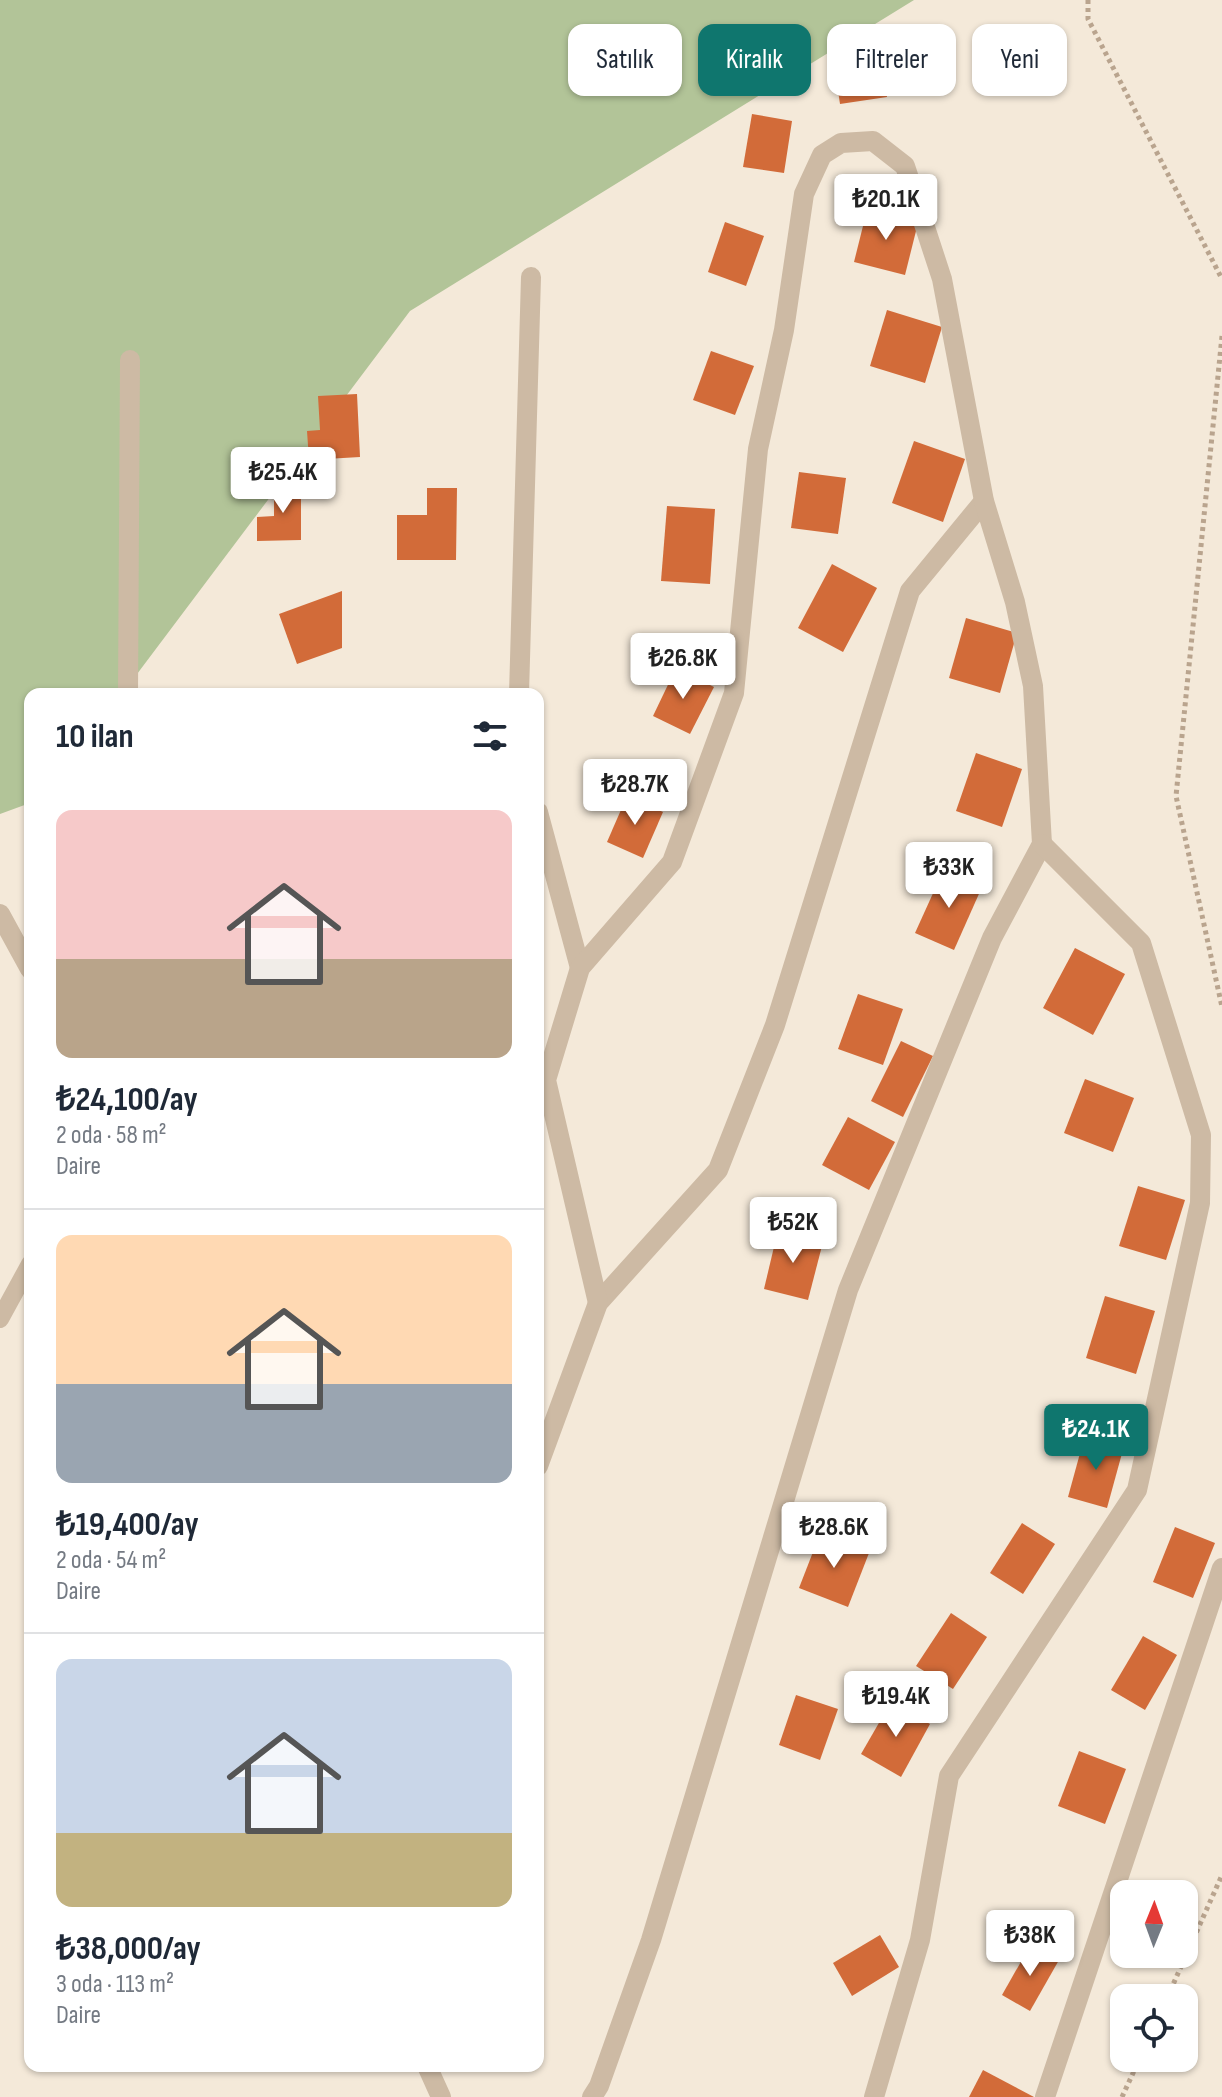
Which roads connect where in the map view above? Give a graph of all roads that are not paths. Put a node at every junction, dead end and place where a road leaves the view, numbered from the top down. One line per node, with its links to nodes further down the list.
1 (531, 277): 5 (street)
2 (130, 360): 4 (street)
3 (984, 501): 7 (street); 10 (street); 12 (street)
4 (128, 688)
5 (519, 688)
6 (544, 834): 10 (street)
7 (1042, 844): 18 (street); 19 (street)
8 (0, 914): 9 (street)
9 (24, 958)
10 (580, 968): 12 (street)
11 (24, 1275): 13 (lane)
12 (598, 1303): 14 (street)
13 (0, 1319)
14 (544, 1450)
15 (1222, 1568): 20 (street)
16 (430, 2072): 17 (street)
17 (441, 2097)
18 (592, 2097)
19 (874, 2097)
20 (1045, 2097)

